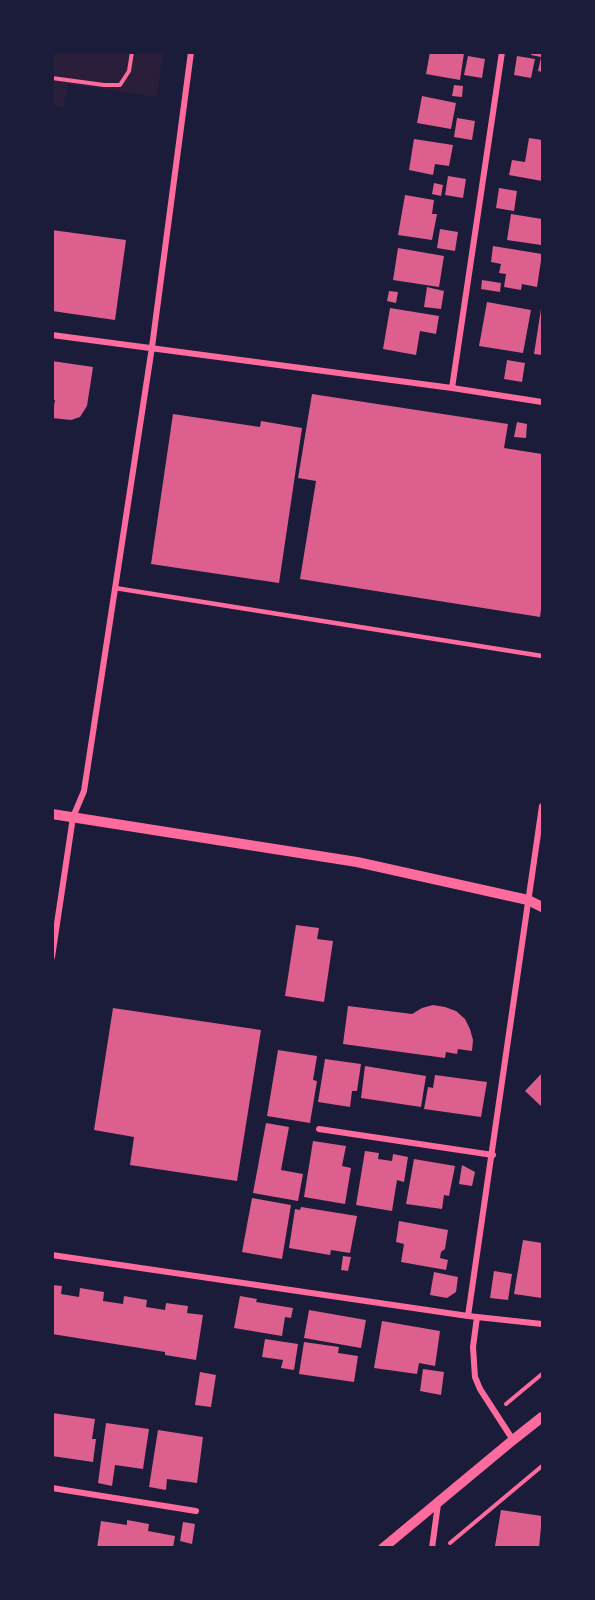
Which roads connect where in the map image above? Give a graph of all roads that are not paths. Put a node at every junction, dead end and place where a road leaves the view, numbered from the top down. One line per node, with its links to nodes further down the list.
1 (191, 52): 4 (street)
2 (502, 52): 5 (street)
3 (52, 335): 4 (street)
4 (152, 347): 5 (street); 7 (street)
5 (452, 388): 6 (street)
6 (543, 402)
7 (115, 588): 8 (lane); 11 (street)
8 (543, 656)
9 (543, 806): 12 (street)
10 (52, 814): 11 (street)
11 (74, 817): 12 (street); 14 (street)
12 (528, 900): 13 (street); 16 (street)
13 (543, 907)
14 (52, 957)
15 (319, 1129): 16 (street)
16 (493, 1155): 18 (street)
17 (52, 1255): 18 (street)
18 (468, 1316): 19 (street)
19 (477, 1317): 20 (street); 22 (street)
20 (543, 1324)
21 (543, 1417): 22 (street)
22 (513, 1440): 24 (street)
23 (52, 1488): 25 (street)
24 (438, 1503): 26 (street); 27 (street)
25 (196, 1511)
26 (383, 1548)
27 (432, 1548)

